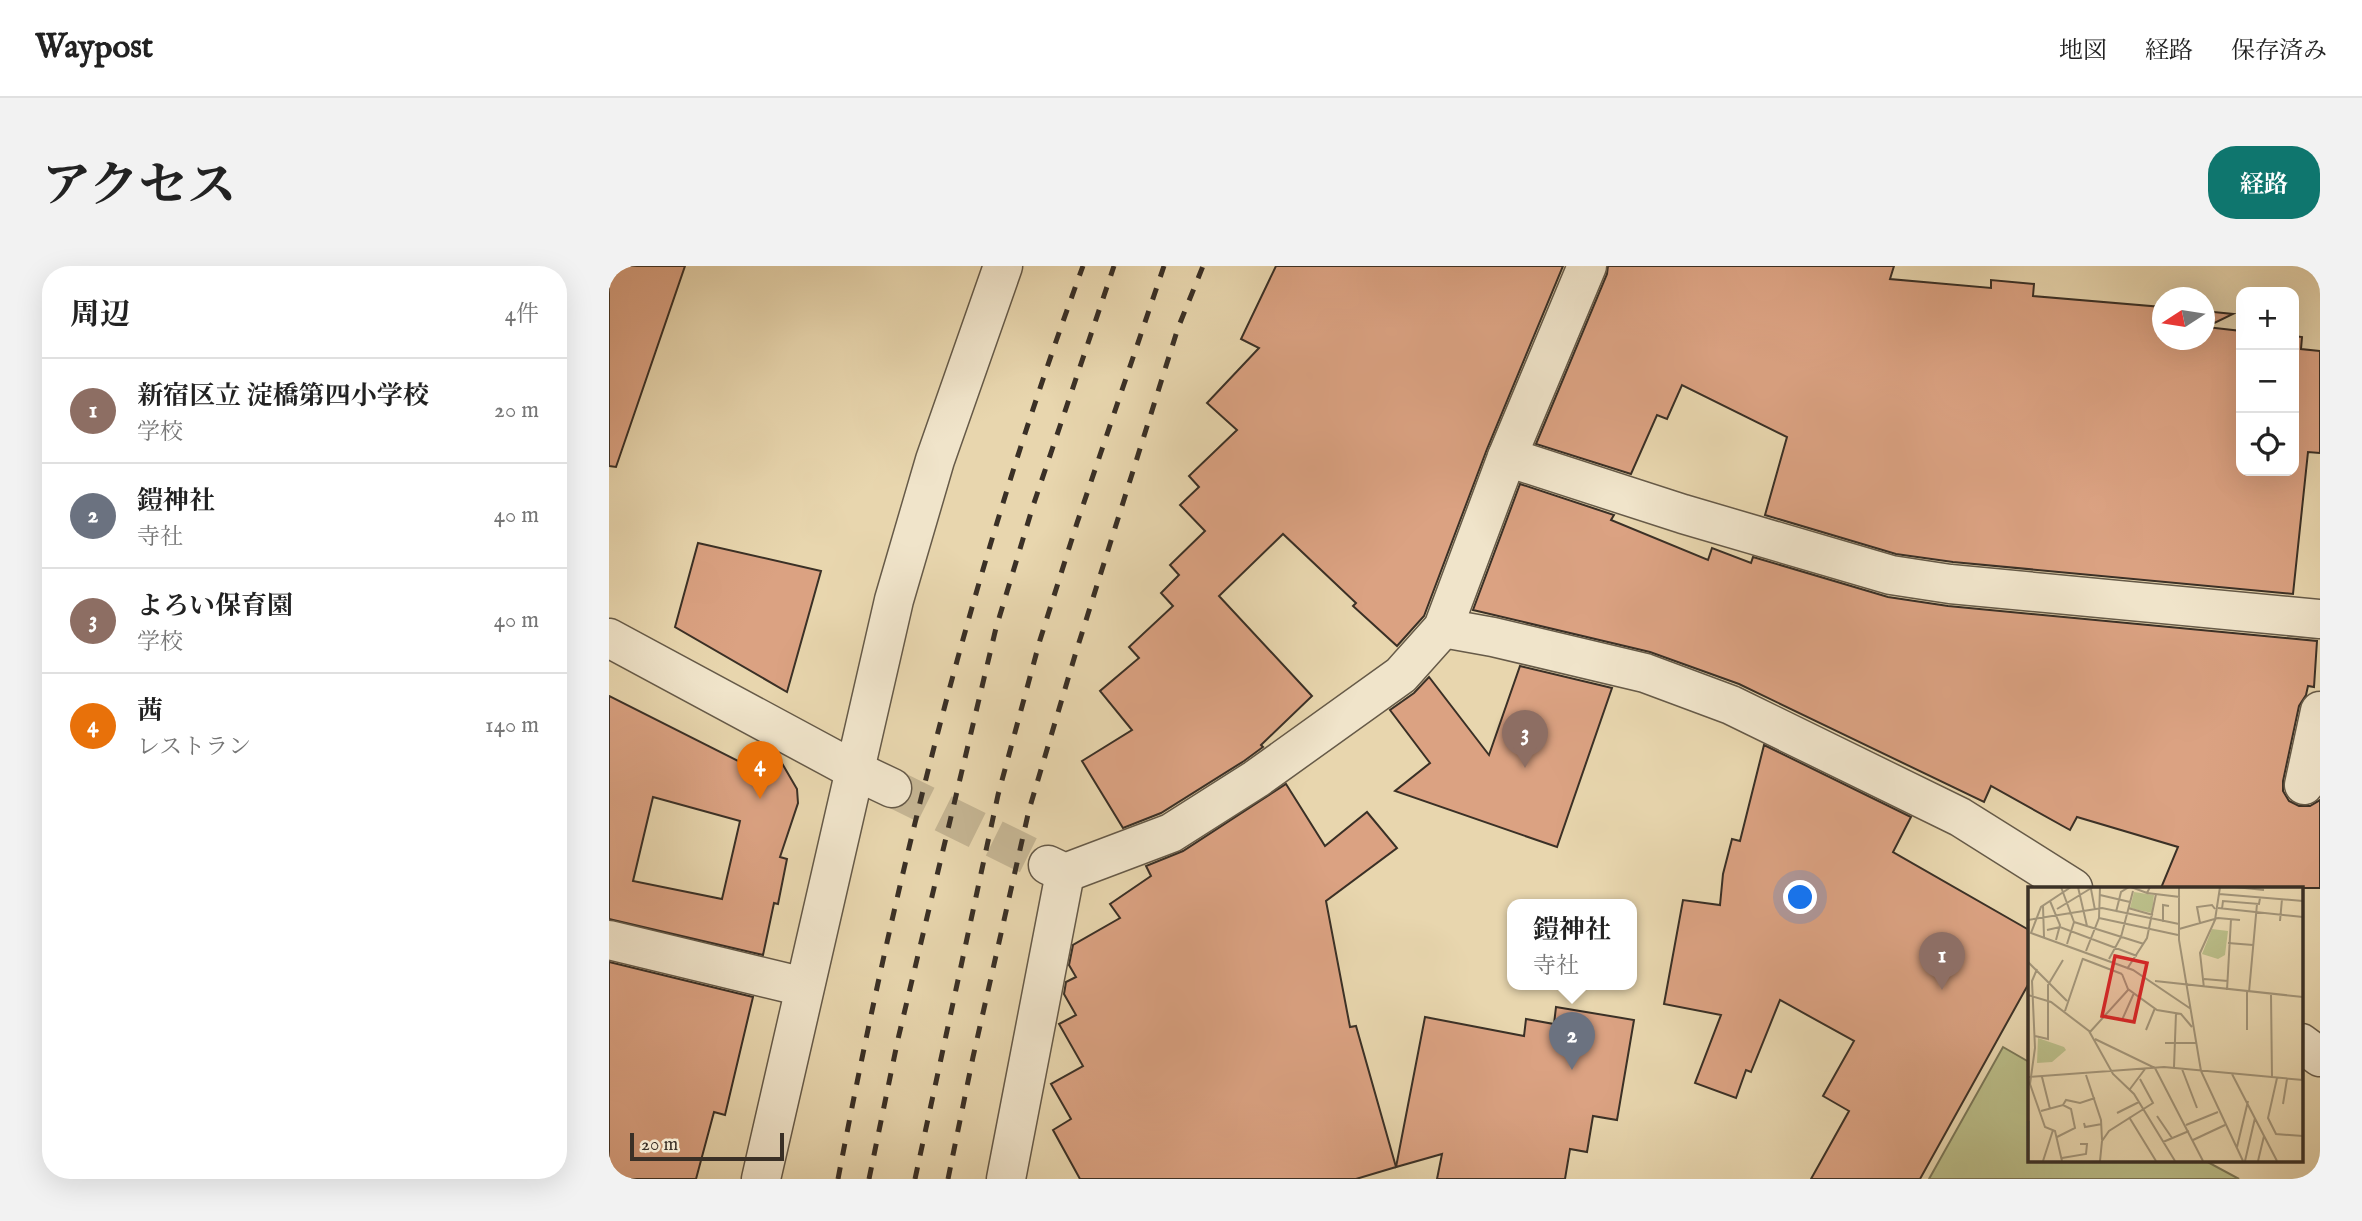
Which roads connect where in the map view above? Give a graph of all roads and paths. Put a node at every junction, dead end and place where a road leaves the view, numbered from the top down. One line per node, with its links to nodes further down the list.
1 (1003, 266): 8 (street)
2 (1587, 266): 3 (street)
3 (1507, 457): 4 (street); 5 (street)
4 (2320, 619)
5 (1443, 628): 11 (street); 17 (street)
6 (609, 638): 8 (street)
7 (2320, 711): 9 (street)
8 (854, 770): 10 (street); 13 (street)
9 (2304, 785)
10 (892, 788)
11 (2071, 887)
12 (609, 940): 13 (street)
13 (804, 987): 16 (street)
14 (2303, 1044): 15 (street)
15 (2320, 1057)
16 (761, 1179)
17 (1006, 1179)

